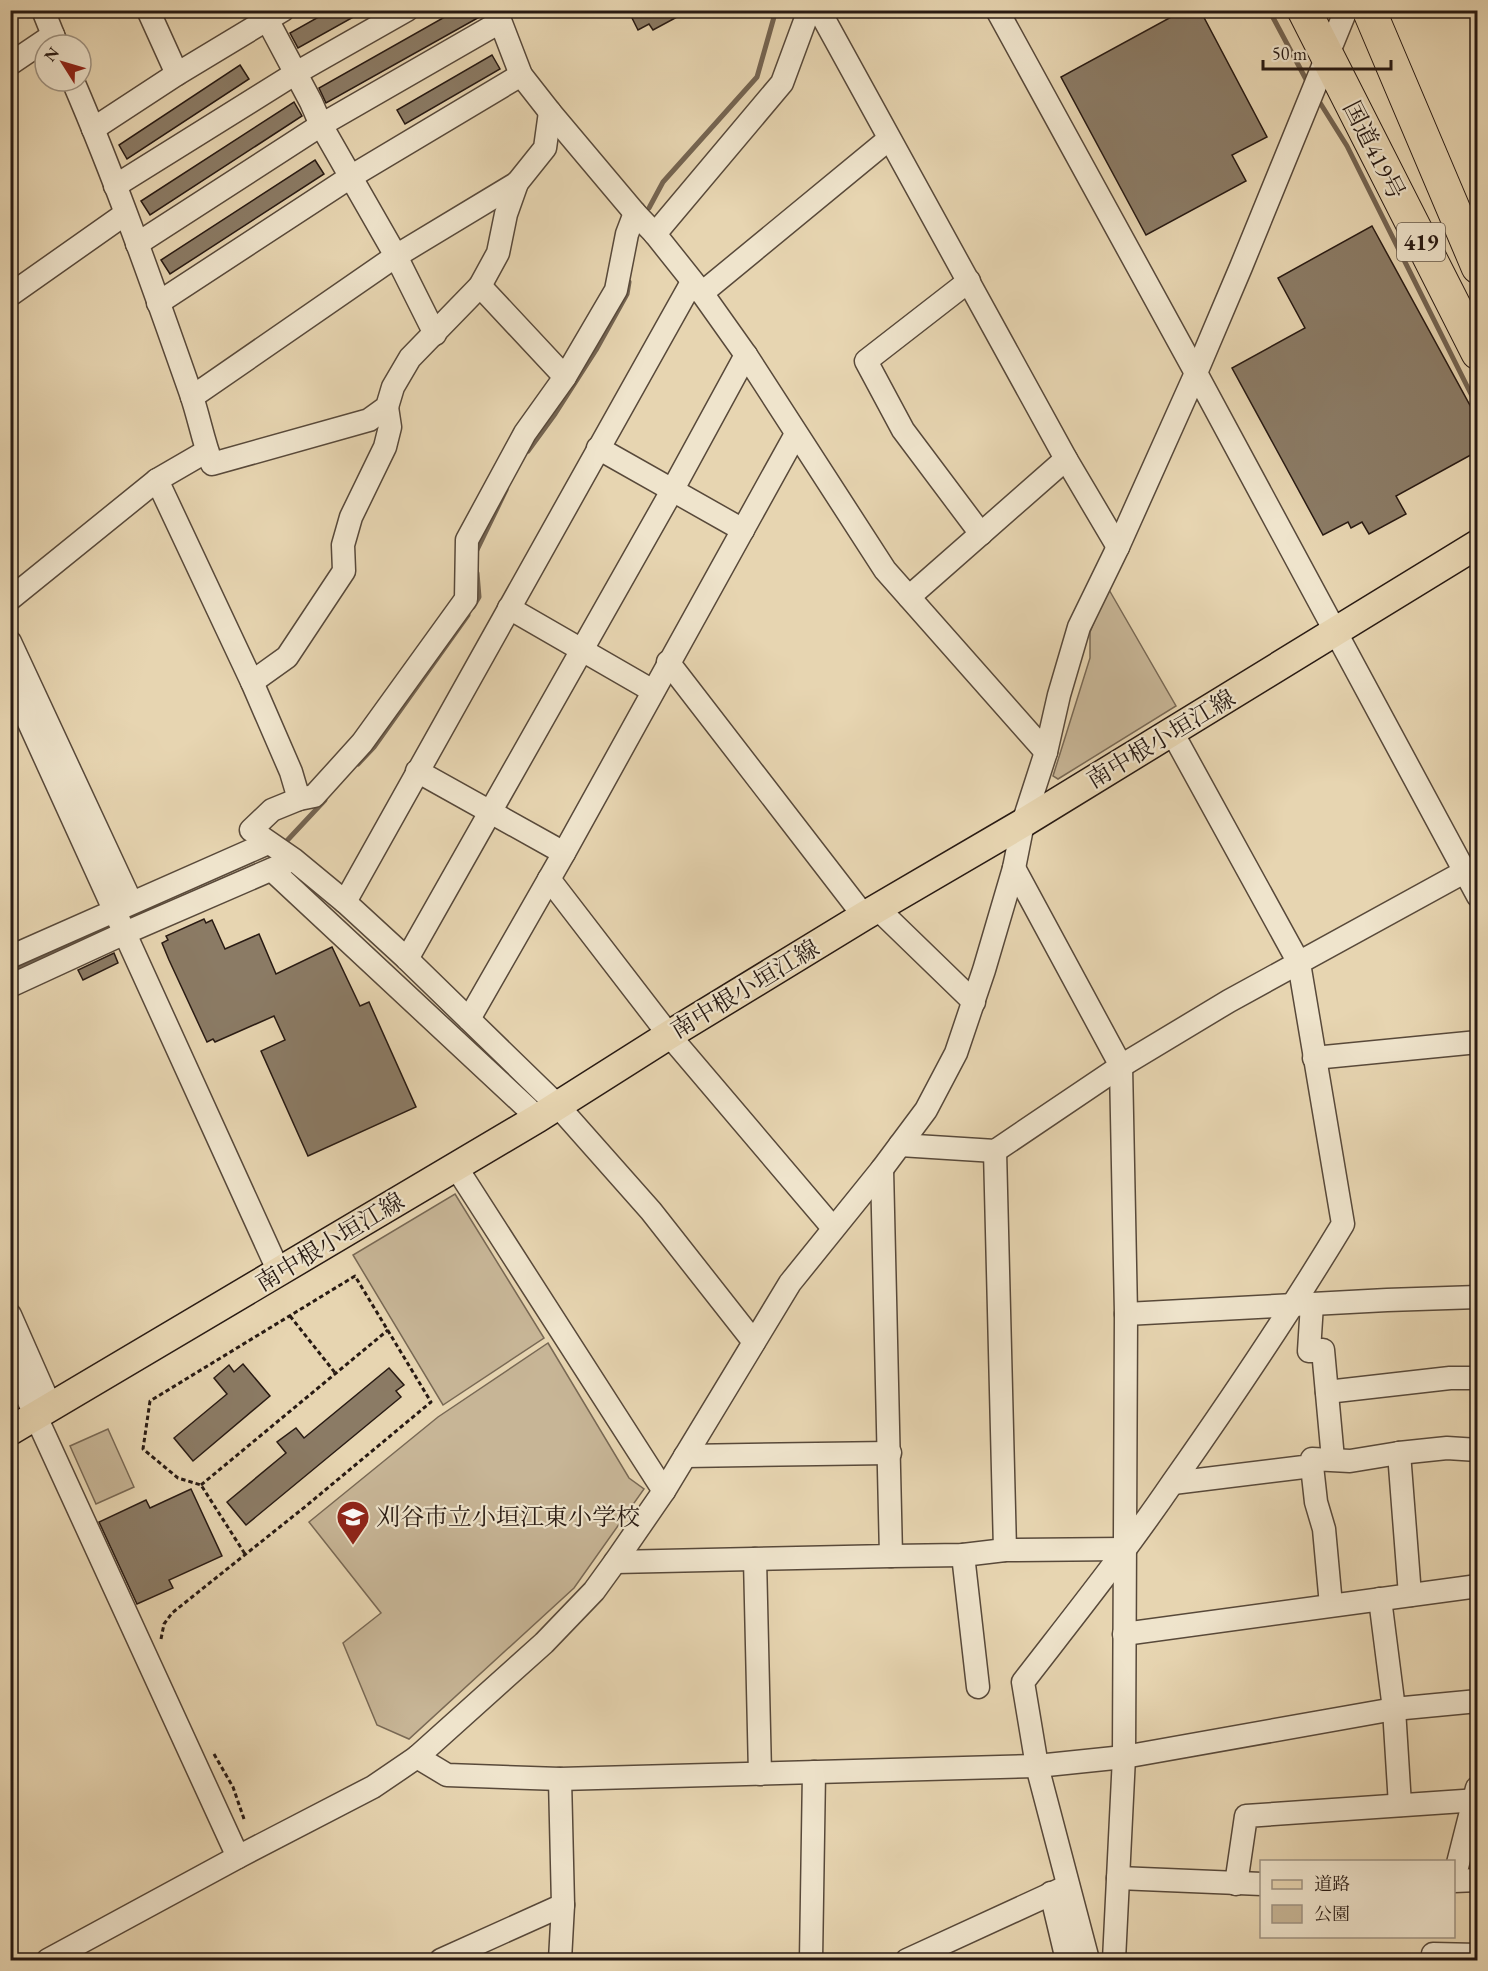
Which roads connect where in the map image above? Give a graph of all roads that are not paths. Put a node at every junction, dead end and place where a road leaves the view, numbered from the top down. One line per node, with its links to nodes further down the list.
1 (43, 10): 12 (street)
2 (148, 10): 17 (street)
3 (406, 10): 16 (street)
4 (809, 10): 29 (street)
5 (819, 10): 23 (street)
6 (997, 10): 41 (street)
7 (1304, 10): 14 (highway, 国道419号 / 419)
8 (1346, 10): 14 (street)
9 (1369, 10): 32 (highway, 国道419号 / 419)
10 (271, 14): 16 (street); 17 (street)
11 (498, 16): 18 (street); 21 (street)
12 (52, 33)
13 (33, 52): 15 (street)
14 (1327, 58): 39 (highway, 国道419号 / 419); 41 (street)
15 (10, 64)
16 (296, 73): 21 (street); 26 (street)
17 (177, 74): 22 (street)
18 (521, 75): 20 (street); 24 (street)
19 (78, 93): 22 (street)
20 (550, 112): 25 (street); 27 (street)
21 (321, 125): 24 (street); 30 (street)
22 (93, 129): 26 (street)
23 (889, 139): 33 (street); 35 (street)
24 (352, 176): 31 (street); 37 (street)
25 (517, 183): 31 (street); 34 (street)
26 (115, 186): 28 (street)
27 (635, 213): 29 (street); 42 (street)
28 (125, 214): 30 (street); 36 (street)
29 (655, 234): 35 (street)
30 (137, 244): 37 (street)
31 (396, 256): 38 (street); 43 (street)
32 (1478, 267)
33 (969, 281): 48 (street); 52 (street)
34 (480, 286): 38 (street); 42 (street)
35 (697, 287): 40 (street); 46 (street)
36 (10, 295)
37 (158, 303): 43 (street)
38 (435, 334): 44 (street)
39 (1478, 353)
40 (746, 355): 45 (street); 50 (street)
41 (1196, 373): 54 (street); 58 (street)
42 (565, 377): 68 (street)
43 (192, 397): 47 (street)
44 (387, 406): 47 (street); 63 (street)
45 (796, 434): 51 (street); 55 (street)
46 (598, 448): 50 (street); 57 (street)
47 (207, 451): 49 (street)
48 (1066, 459): 52 (street); 54 (street)
49 (156, 480): 56 (street); 63 (street)
50 (673, 489): 51 (street); 60 (street)
51 (743, 530): 61 (street)
52 (981, 534): 55 (street)
53 (1478, 544): 58 (main road, 南中根小垣江線)
54 (1118, 547): 66 (street)
55 (909, 597): 66 (street)
56 (10, 599)
57 (509, 608): 60 (street); 67 (street)
58 (1336, 632): 65 (main road, 南中根小垣江線); 75 (street)
59 (10, 642): 80 (street)
60 (581, 651): 64 (street); 69 (street)
61 (668, 662): 64 (street); 79 (street)
62 (10, 681): 80 (street)
63 (252, 682): 68 (street)
64 (653, 691): 72 (street)
65 (1167, 736): 70 (main road, 南中根小垣江線); 83 (street)
66 (1046, 752): 70 (street)
67 (417, 771): 69 (street); 78 (street)
68 (299, 799): 71 (street)
69 (490, 812): 72 (street); 82 (street)
70 (1023, 823): 74 (street); 79 (main road, 南中根小垣江線)
71 (268, 843): 73 (street); 80 (street)
72 (564, 852): 76 (street)
73 (284, 862): 78 (street); 80 (street); 91 (street)
74 (1014, 868): 85 (street); 90 (street)
75 (1464, 872): 77 (street); 83 (street)
76 (549, 879): 86 (street); 87 (street)
77 (1478, 896)
78 (345, 902): 82 (street)
79 (871, 912): 85 (street); 87 (main road, 南中根小垣江線)
80 (122, 918): 81 (street); 84 (street); 97 (street)
81 (10, 957)
82 (407, 959): 86 (street)
83 (1292, 966): 89 (street); 90 (street)
84 (10, 986)
85 (974, 1002): 92 (street)
86 (469, 1019): 91 (street)
87 (669, 1035): 91 (main road, 南中根小垣江線); 96 (street)
88 (1478, 1042): 89 (street)
89 (1314, 1058): 99 (street)
90 (1121, 1065): 93 (street); 100 (street)
91 (548, 1112): 94 (main road, 南中根小垣江線); 102 (street)
92 (900, 1145): 93 (street); 95 (street)
93 (995, 1151): 115 (street)
94 (456, 1167): 97 (main road, 南中根小垣江線); 114 (street)
95 (882, 1169): 96 (street); 109 (street)
96 (833, 1228): 102 (street)
97 (279, 1272): 106 (main road, 南中根小垣江線)
98 (1478, 1297): 99 (street)
99 (1303, 1304): 100 (street); 105 (street); 113 (street)
100 (1126, 1314): 116 (street)
101 (10, 1315): 106 (street)
102 (754, 1342): 111 (street)
103 (10, 1360): 106 (street)
104 (1478, 1378): 105 (street)
105 (1326, 1392): 112 (street)
106 (43, 1412): 107 (main road, 南中根小垣江線); 137 (street)
107 (10, 1431)
108 (1478, 1450): 110 (street)
109 (890, 1453): 111 (street); 117 (street)
110 (1399, 1453): 112 (street); 122 (street)
111 (685, 1456): 114 (street)
112 (1322, 1462): 113 (street); 124 (street)
113 (1173, 1483): 116 (street)
114 (664, 1491): 120 (street)
115 (1005, 1550): 116 (street); 118 (street)
116 (1125, 1550): 125 (street); 131 (street)
117 (891, 1556): 118 (street); 119 (street)
118 (963, 1556): 126 (street)
119 (755, 1559): 120 (street); 133 (street)
120 (615, 1562): 129 (street)
121 (1478, 1586): 122 (street)
122 (1410, 1595): 123 (street)
123 (1380, 1599): 124 (street); 128 (street)
124 (1331, 1605): 125 (street)
125 (1124, 1634): 130 (street)
126 (978, 1687)
127 (1478, 1701): 128 (street)
128 (1394, 1710): 130 (street); 136 (street)
129 (417, 1757): 134 (street); 137 (street)
130 (1124, 1757): 131 (street); 139 (street)
131 (1037, 1766): 132 (street); 144 (street)
132 (814, 1772): 133 (street); 151 (street)
133 (760, 1774): 134 (street)
134 (560, 1779): 145 (street)
135 (1476, 1796): 136 (street); 138 (street)
136 (1400, 1805): 142 (street)
137 (246, 1853): 148 (street)
138 (1455, 1876)
139 (1118, 1878): 142 (street); 155 (street)
140 (1455, 1880): 141 (street)
141 (1478, 1880)
142 (1236, 1884): 143 (street)
143 (1260, 1884)
144 (1059, 1889): 152 (street); 153 (street); 154 (street)
145 (563, 1905): 149 (street); 150 (street)
146 (1434, 1950): 147 (street)
147 (1478, 1955)
148 (48, 1960)
149 (441, 1960)
150 (560, 1960)
151 (811, 1960)
152 (907, 1960)
153 (1068, 1960)
154 (1088, 1960)
155 (1114, 1960)

